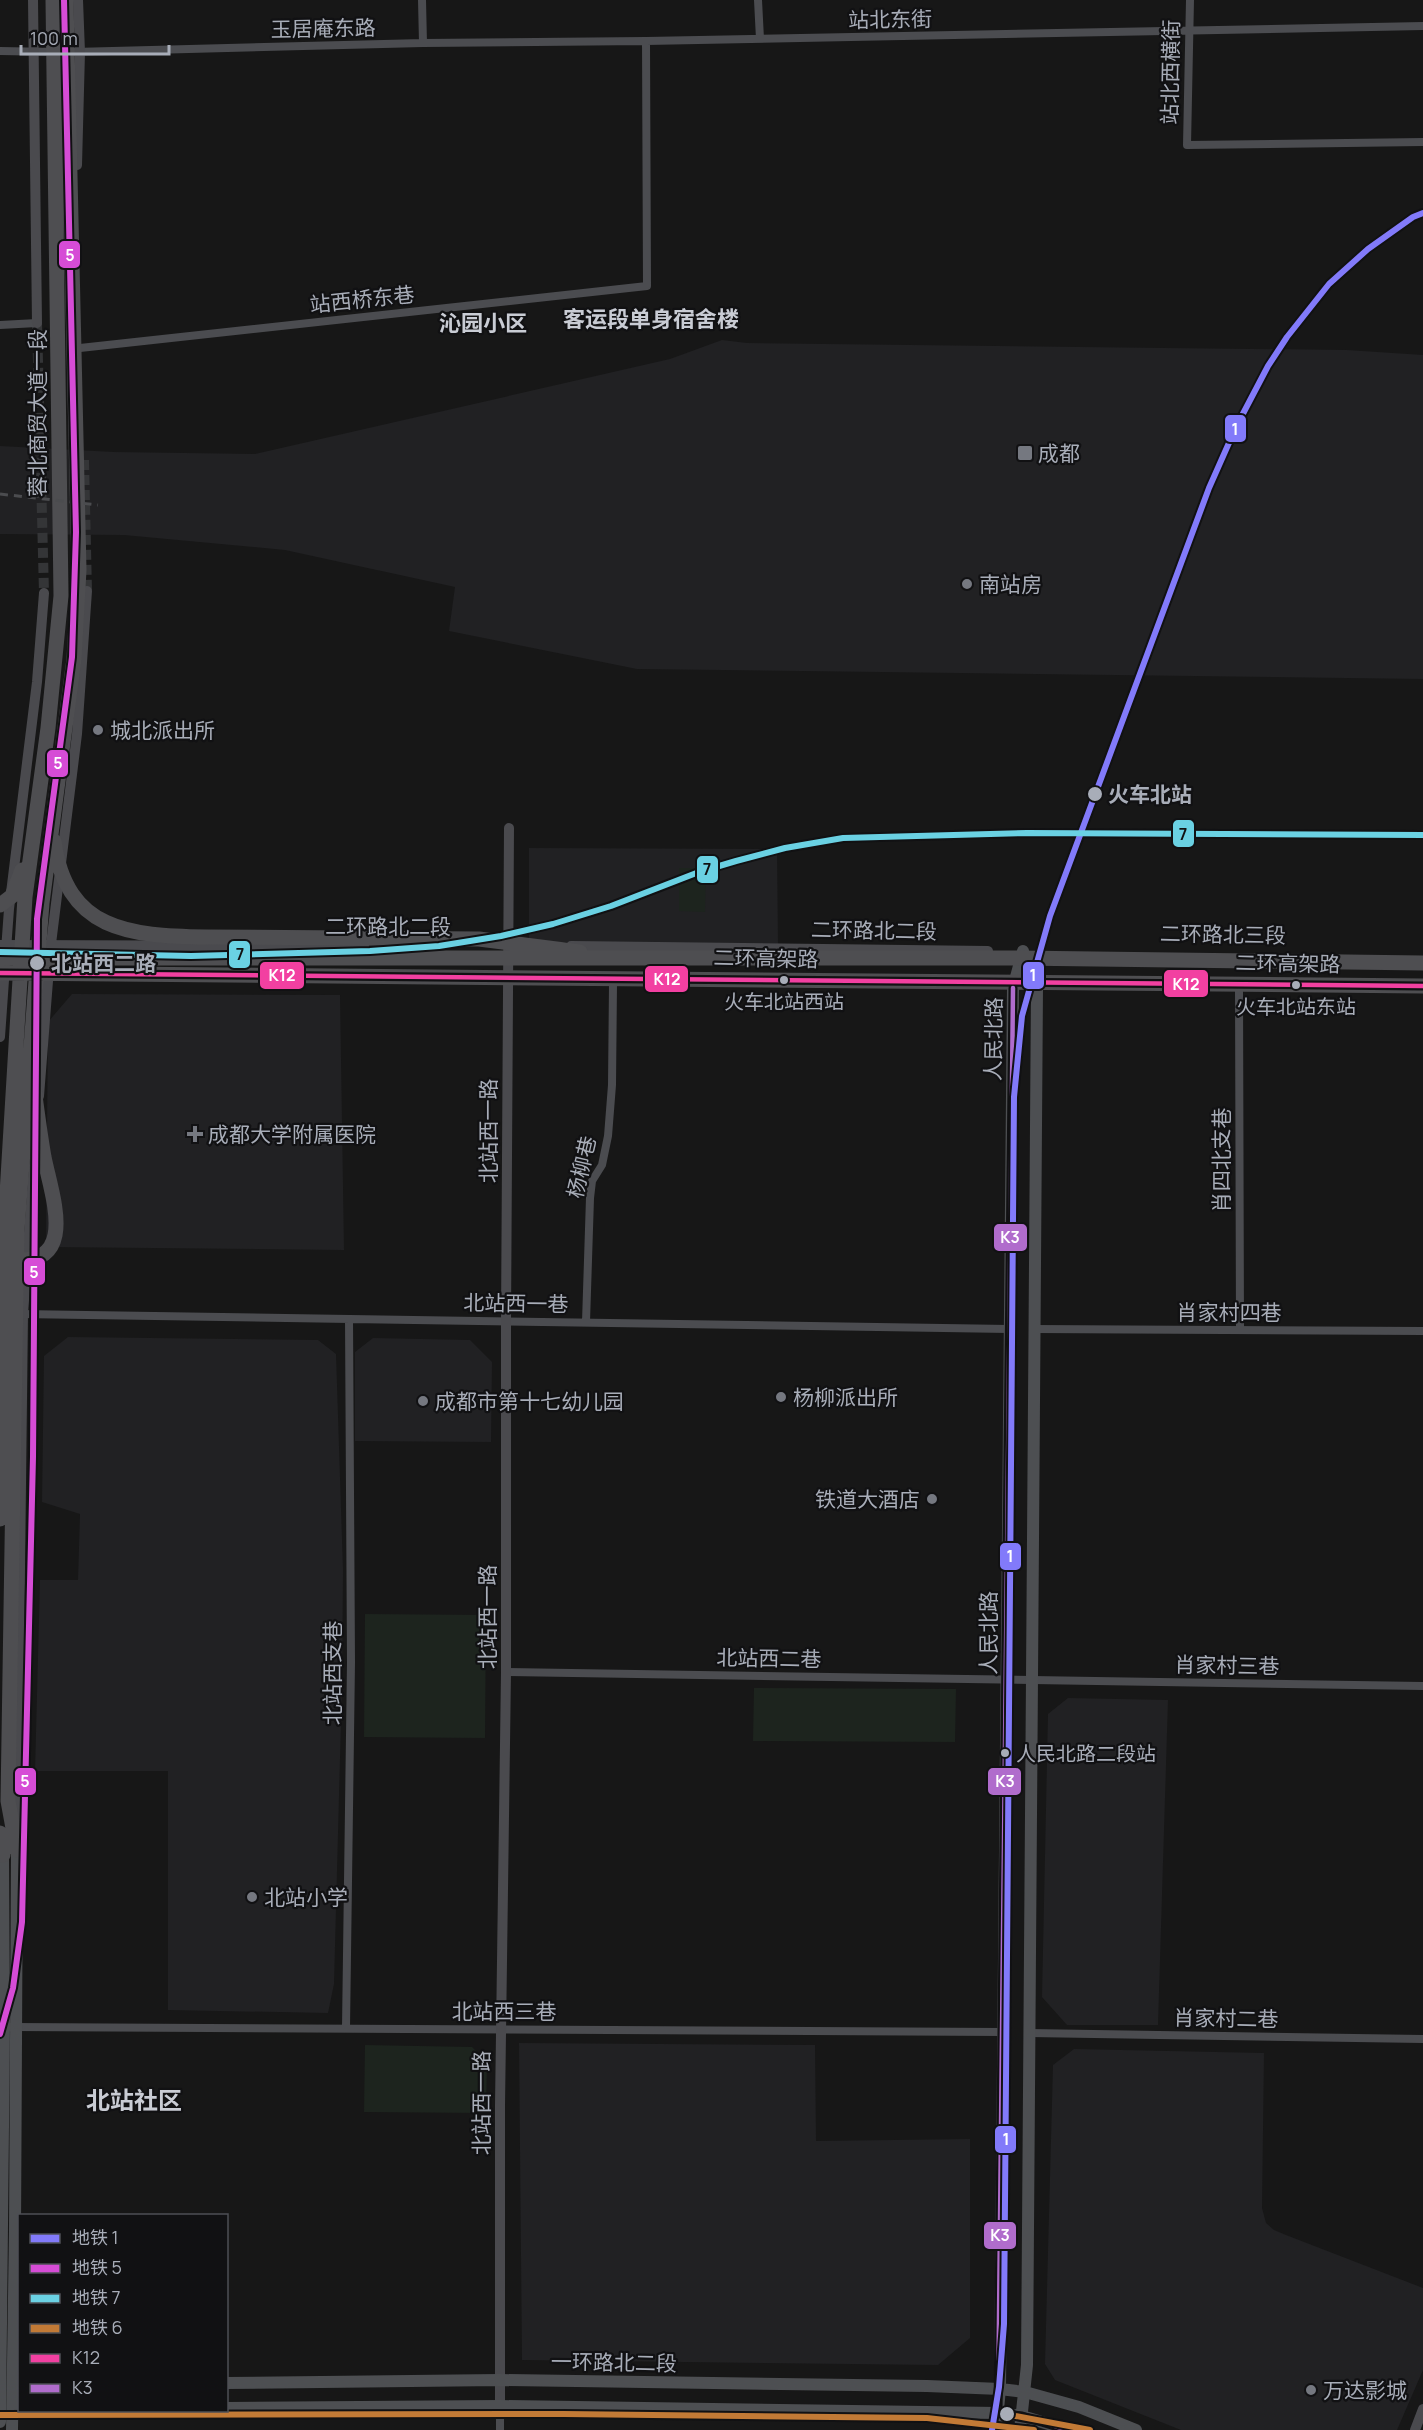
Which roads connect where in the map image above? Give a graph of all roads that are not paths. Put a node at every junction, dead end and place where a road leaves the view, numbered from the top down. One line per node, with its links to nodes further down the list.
1 (33, 0): 14 (main road, 蓉北商贸大道一段)
2 (53, 0): 23 (highway, 蓉北商贸大道一段)
3 (66, 0): 15 (highway, 蓉北商贸大道一段)
4 (78, 0): 15 (main road, 蓉北商贸大道一段)
5 (422, 0): 12 (street)
6 (758, 0): 10 (street)
7 (1190, 0): 9 (street, 站北西横街)
8 (1423, 26): 9 (street, 站北东街)
9 (1190, 31): 10 (street, 站北东街); 16 (street, 站北西横街)
10 (760, 39): 11 (street, 站北东街)
11 (646, 41): 12 (street, 玉居庵东路); 19 (street, 站西桥东巷)
12 (423, 43): 15 (street, 玉居庵东路)
13 (0, 51): 14 (street, 玉居庵东路)
14 (33, 52): 15 (street, 玉居庵东路); 17 (main road, 蓉北商贸大道一段)
15 (73, 52): 19 (main road, 蓉北商贸大道一段); 22 (highway, 蓉北商贸大道一段)
16 (1423, 142)
17 (37, 323): 18 (street)
18 (0, 325)
19 (80, 348)
20 (87, 591): 27 (main road)
21 (44, 593): 28 (main road)
22 (52, 823): 31 (highway); 43 (highway)
23 (33, 824): 25 (highway); 54 (highway)
24 (509, 828): 26 (main road, 北站西一路)
25 (0, 905)
26 (508, 945): 27 (main road, 二环路北二段); 29 (main road, 二环路北二段); 35 (main road, 北站西一路)
27 (51, 946): 28 (main road, 二环路北二段); 34 (main road)
28 (2, 950): 31 (highway, 二环高架路); 33 (main road)
29 (1023, 951): 30 (main road, 二环路北三段); 38 (main road, 人民北路); 39 (main road, 人民北路)
30 (1423, 956)
31 (640, 959): 32 (highway, 二环高架路)
32 (1423, 963)
33 (2, 978): 34 (main road); 37 (highway, 二环高架路); 42 (main road)
34 (47, 980): 35 (main road); 46 (main road)
35 (508, 984): 36 (main road); 48 (main road, 北站西一路)
36 (613, 984): 38 (main road); 49 (street, 杨柳巷)
37 (1423, 986)
38 (1013, 988): 39 (main road); 50 (main road, 人民北路)
39 (1037, 988): 40 (main road); 51 (main road, 人民北路)
40 (1239, 990): 41 (main road); 52 (street, 肖四北支巷)
41 (1423, 993)
42 (0, 1037)
43 (30, 1059): 44 (highway); 60 (highway)
44 (0, 1256)
45 (0, 1314): 46 (street, 北站西一巷)
46 (23, 1314): 47 (street, 北站西一巷); 60 (main road)
47 (349, 1319): 48 (street, 北站西一巷); 62 (street, 北站西支巷)
48 (506, 1321): 49 (street, 北站西一巷); 55 (main road, 北站西一路)
49 (586, 1322): 50 (street, 北站西一巷)
50 (1009, 1329): 56 (main road, 人民北路)
51 (1034, 1329): 52 (street, 肖家村四巷); 57 (main road, 人民北路)
52 (1240, 1330): 53 (street, 肖家村四巷)
53 (1423, 1331)
54 (0, 1519)
55 (506, 1672): 56 (street, 北站西二巷); 63 (main road, 北站西一路)
56 (1007, 1680): 57 (street, 北站西二巷); 64 (main road, 人民北路)
57 (1031, 1680): 58 (street, 肖家村三巷); 65 (main road, 人民北路)
58 (1423, 1686)
59 (0, 1833): 60 (highway)
60 (5, 1852): 61 (main road)
61 (11, 2027): 62 (street, 北站西三巷); 69 (main road)
62 (346, 2028): 63 (street, 北站西三巷)
63 (500, 2028): 64 (street, 北站西三巷); 67 (main road, 北站西一路)
64 (1003, 2032): 70 (main road, 人民北路)
65 (1029, 2033): 66 (street, 肖家村二巷); 71 (main road, 人民北路)
66 (1423, 2039)
67 (500, 2380): 68 (main road, 一环路北二段); 70 (main road, 一环路北二段); 72 (main road, 北站西一路)
68 (228, 2383)
69 (11, 2385): 74 (main road)
70 (1000, 2389): 71 (main road, 一环路北二段); 76 (main road, 人民北路)
71 (1025, 2392): 77 (main road, 人民北路); 84 (main road, 一环路北二段)
72 (500, 2406): 73 (main road); 76 (main road); 80 (street)
73 (228, 2408)
74 (8, 2409): 78 (main road); 79 (main road)
75 (1423, 2409): 85 (main road)
76 (998, 2413): 77 (main road); 81 (main road, 人民北路)
77 (1022, 2416): 82 (main road, 人民北路); 83 (main road)
78 (0, 2422)
79 (12, 2430)
80 (500, 2430)
81 (996, 2430)
82 (1020, 2430)
83 (1068, 2430)
84 (1136, 2430)
85 (1415, 2430)

